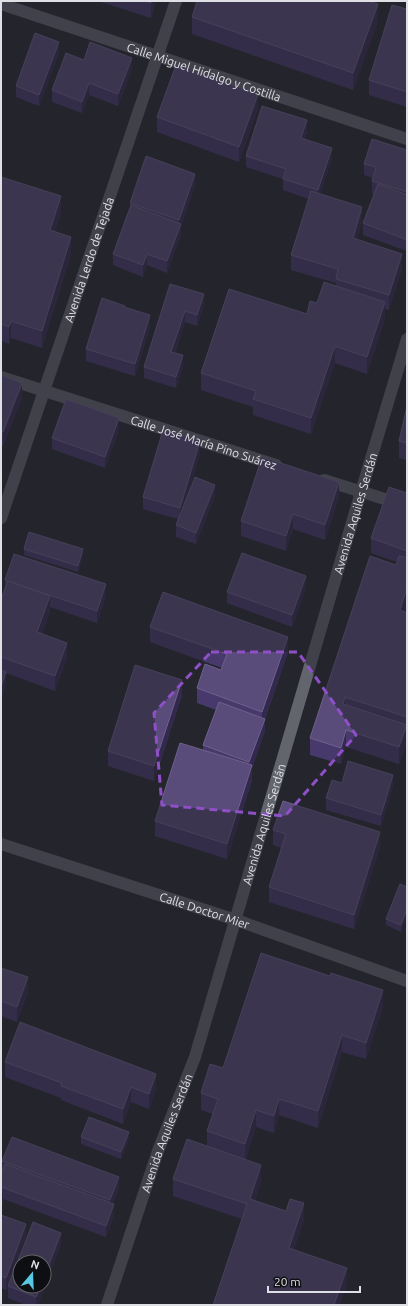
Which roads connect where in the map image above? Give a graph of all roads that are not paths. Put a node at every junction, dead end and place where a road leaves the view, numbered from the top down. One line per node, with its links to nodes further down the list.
1 (176, 1): 3 (street, Avenida Lerdo de Tejada)
2 (1, 4): 3 (street, Calle Miguel Hidalgo y Costilla)
3 (158, 55): 4 (street, Calle Miguel Hidalgo y Costilla); 7 (street, Avenida Lerdo de Tejada)
4 (407, 139)
5 (407, 339): 10 (street, Avenida Aquiles Serdán)
6 (1, 378): 7 (street, Calle José María Pino Suárez)
7 (45, 391): 8 (street, Calle José María Pino Suárez); 12 (street, Avenida Lerdo de Tejada)
8 (285, 468)
9 (316, 477): 10 (street)
10 (361, 492): 11 (street); 14 (street, Avenida Aquiles Serdán)
11 (407, 506)
12 (1, 518)
13 (1, 844): 14 (street, Calle Doctor Mier)
14 (236, 920): 15 (street, Calle Doctor Mier); 16 (street, Avenida Aquiles Serdán)
15 (407, 981)
16 (107, 1305)

